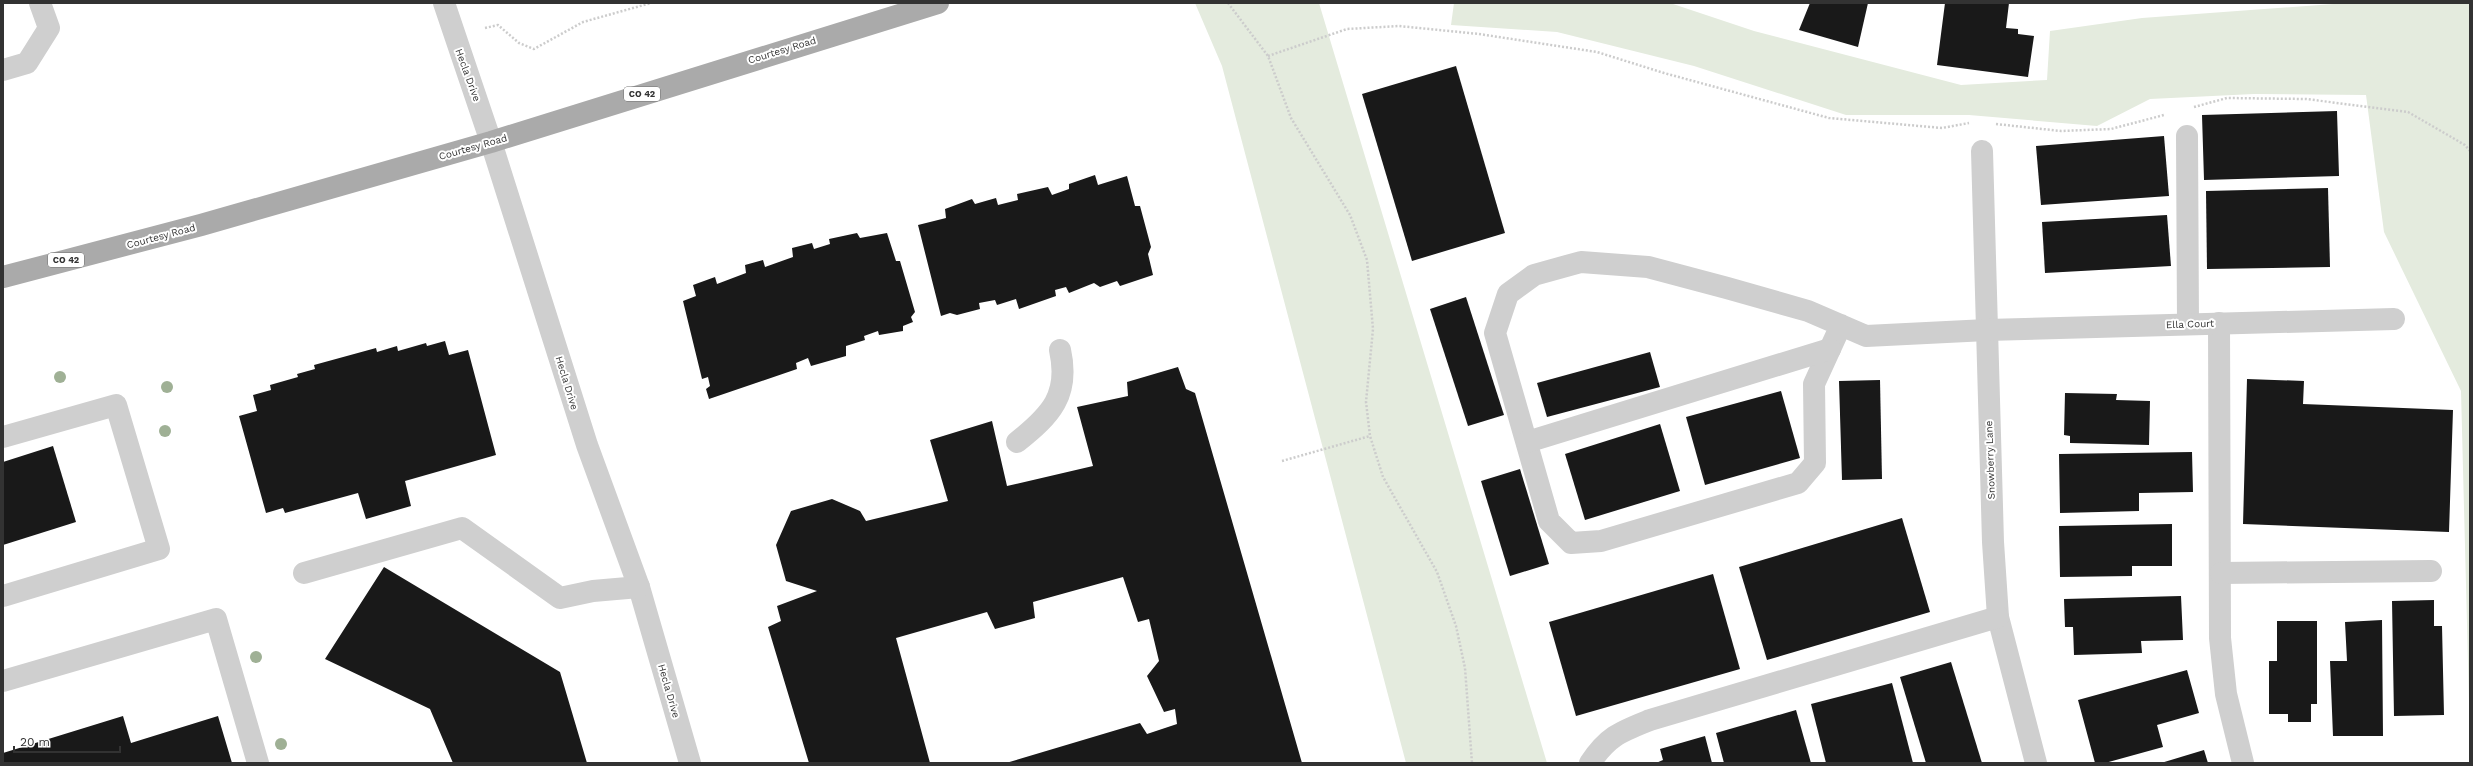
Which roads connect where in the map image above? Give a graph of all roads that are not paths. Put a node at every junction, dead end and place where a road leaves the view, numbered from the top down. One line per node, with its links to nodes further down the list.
1 (40, 3): 4 (street)
2 (444, 3): 6 (street, Hecla Drive)
3 (938, 3): 6 (main road, Courtesy Road / CO 42)
4 (3, 70)
5 (2187, 136): 11 (street)
6 (491, 142): 8 (main road, Courtesy Road / CO 42); 22 (street, Hecla Drive)
7 (1982, 151): 13 (street, Snowberry Lane)
8 (3, 277)
9 (2394, 319): 10 (street, Ella Court)
10 (2219, 323): 11 (street, Ella Court); 21 (street)
11 (2188, 324): 13 (street, Ella Court)
12 (1841, 325): 13 (street, Ella Court); 14 (street, Ella Court); 18 (street, Ella Court)
13 (1987, 330): 24 (street, Snowberry Lane)
14 (1830, 349): 18 (street); 18 (street, Ella Court)
15 (1060, 350): 17 (street)
16 (3, 437): 23 (street)
17 (1017, 442)
18 (1526, 442)
19 (2431, 571): 21 (street)
20 (304, 573): 22 (street)
21 (2221, 573): 30 (street)
22 (639, 587): 27 (street, Hecla Drive)
23 (3, 596)
24 (1998, 617): 28 (street); 29 (street, Snowberry Lane)
25 (3, 681): 26 (street)
26 (258, 763)
27 (690, 763)
28 (1590, 763)
29 (2036, 763)
30 (2243, 763)

